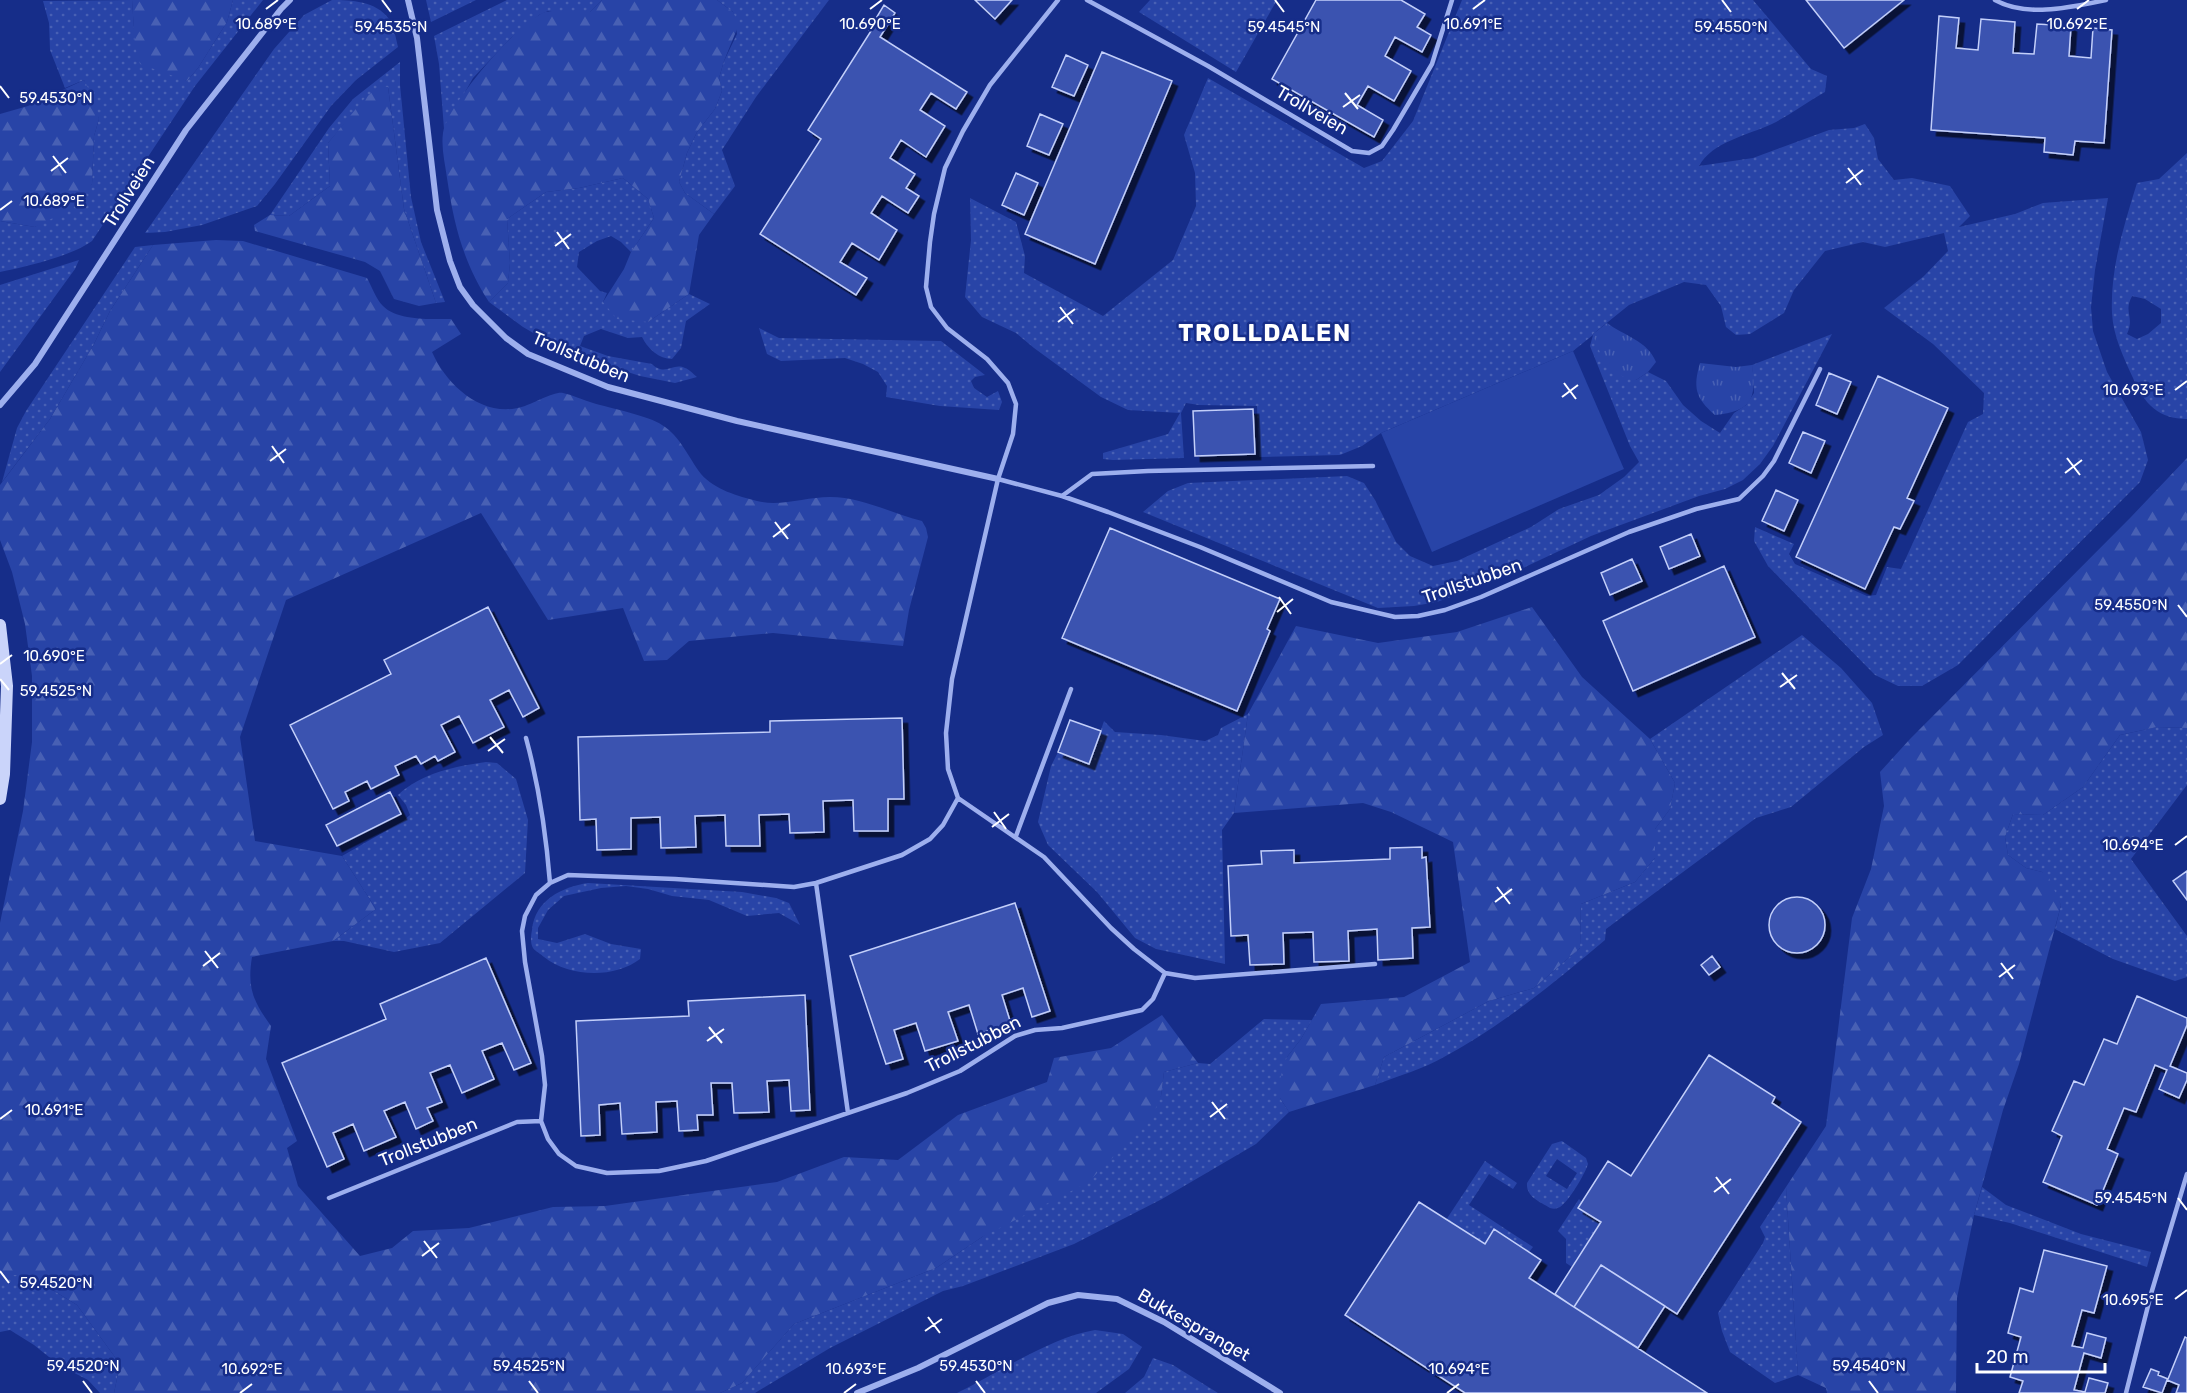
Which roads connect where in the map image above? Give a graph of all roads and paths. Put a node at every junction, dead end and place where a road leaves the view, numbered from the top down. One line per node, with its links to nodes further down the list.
1 (290, 0): 9 (street, Trollveien)
2 (408, 0): 11 (street, Trollstubben)
3 (1058, 0): 11 (lane)
4 (1087, 0): 5 (lane, Trollveien)
5 (1452, 0)
6 (1995, 0): 7 (lane)
7 (2106, 0)
8 (1820, 369): 12 (lane, Trollstubben)
9 (0, 405)
10 (1373, 466): 12 (lane)
11 (998, 479): 12 (lane, Trollstubben); 16 (lane)
12 (1062, 496)
13 (0, 625): 17 (street)
14 (1071, 688): 18 (lane)
15 (526, 738): 19 (lane)
16 (958, 798): 18 (lane); 20 (lane)
17 (0, 799)
18 (1016, 836): 22 (lane)
19 (550, 883): 20 (lane); 24 (lane)
20 (816, 884): 23 (lane)
21 (1375, 964): 22 (lane)
22 (1165, 973): 23 (lane, Trollstubben)
23 (848, 1113): 24 (lane, Trollstubben)
24 (541, 1121): 26 (lane, Trollstubben)
25 (2187, 1174): 29 (lane)
26 (329, 1198)
27 (857, 1393): 28 (street, Bukkespranget)
28 (1280, 1393)
29 (2126, 1393)

